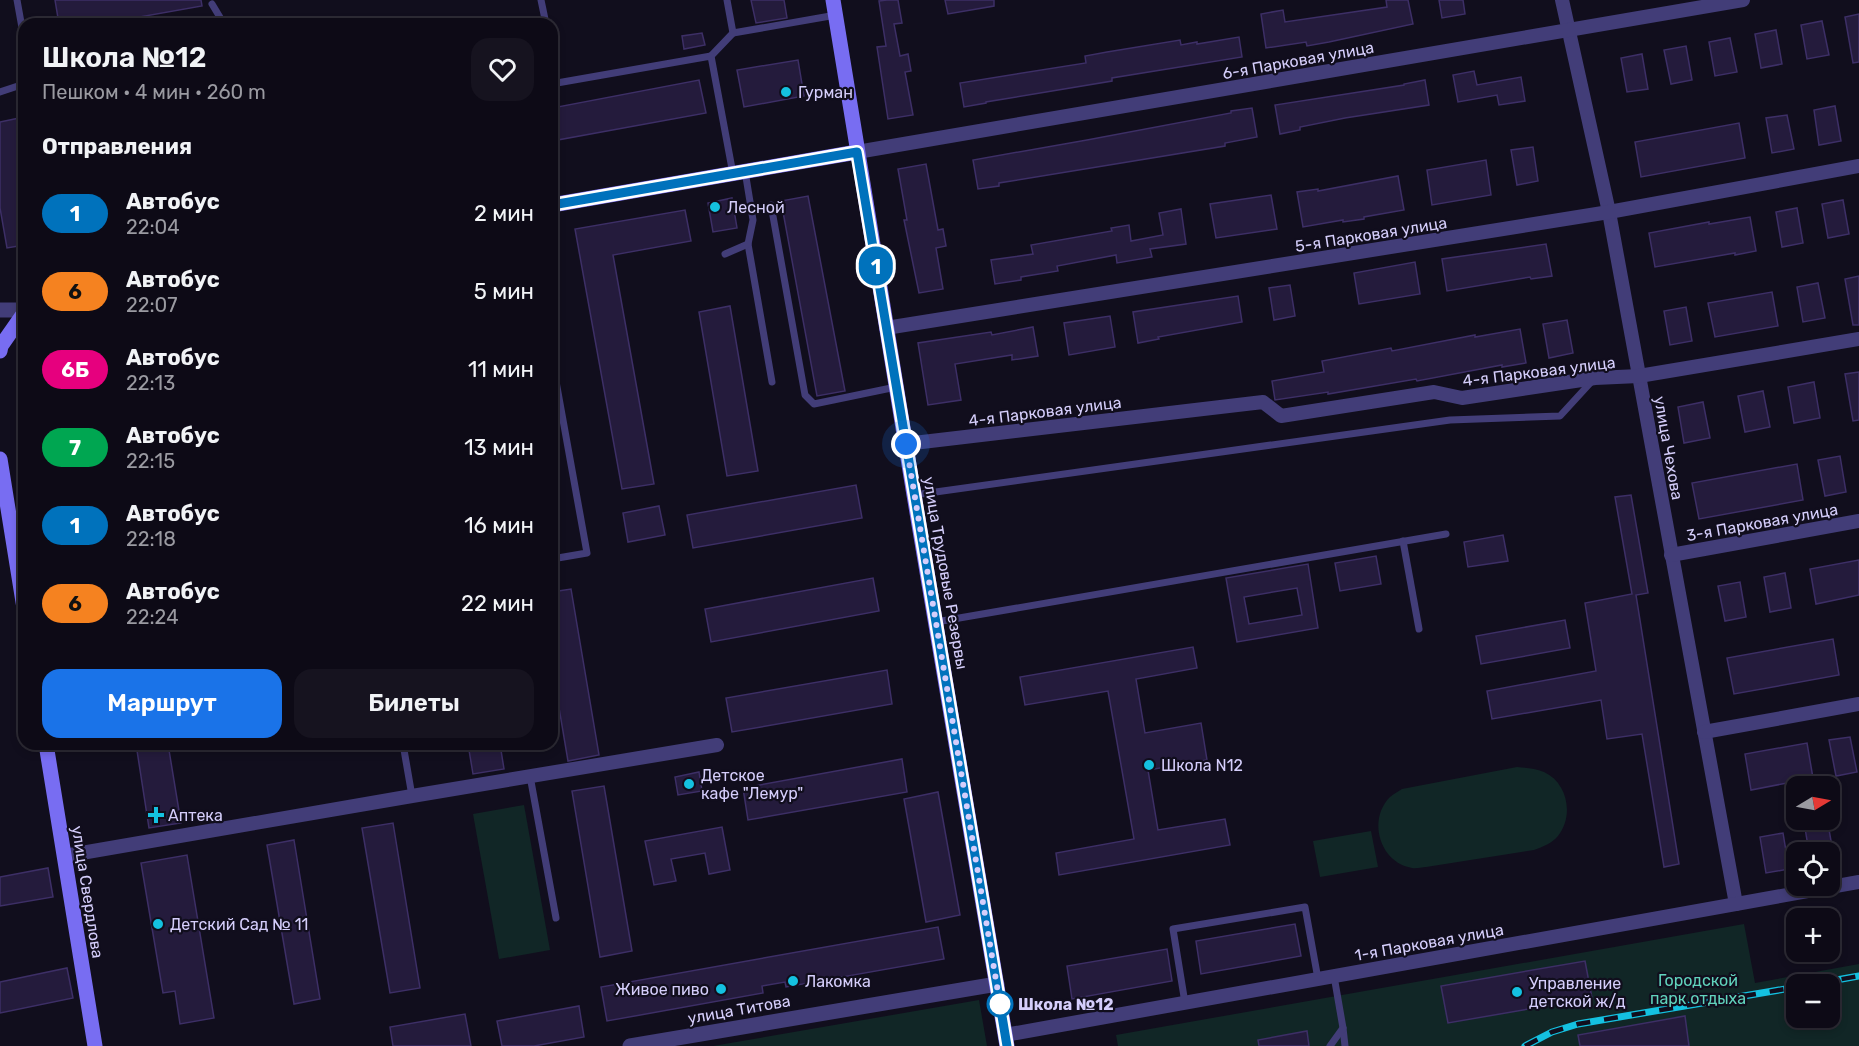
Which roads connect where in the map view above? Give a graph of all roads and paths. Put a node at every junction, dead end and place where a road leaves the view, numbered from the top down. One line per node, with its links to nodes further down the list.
1 (17, 0): 8 (lane)
2 (541, 0): 10 (lane)
3 (727, 0): 12 (lane)
4 (1562, 0): 11 (street, улица Чехова)
5 (1743, 0): 11 (street, 6-я Парковая улица)
6 (212, 4): 9 (lane)
7 (834, 7): 12 (lane); 17 (main road, улица Трудовые Резервы)
8 (20, 18)
9 (220, 18)
10 (545, 18)
11 (1568, 31): 17 (street, 6-я Парковая улица); 22 (street, улица Чехова)
12 (733, 33): 13 (lane)
13 (711, 56): 14 (lane); 19 (lane)
14 (558, 83)
15 (18, 86): 16 (lane)
16 (0, 92)
17 (857, 152): 19 (main road); 28 (main road, улица Трудовые Резервы)
18 (1859, 166): 22 (street, 5-я Парковая улица)
19 (739, 172): 20 (main road); 23 (lane)
20 (558, 204)
21 (771, 205): 34 (lane)
22 (1609, 212): 28 (street, 5-я Парковая улица); 31 (street, улица Чехова)
23 (748, 244): 24 (lane); 33 (lane)
24 (725, 254)
25 (0, 310): 26 (street)
26 (18, 312)
27 (18, 321): 30 (main road)
28 (886, 328): 34 (main road, улица Трудовые Резервы)
29 (1859, 339): 31 (street, 4-я Парковая улица)
30 (0, 351)
31 (1639, 376): 32 (street, 4-я Парковая улица); 42 (street, улица Чехова)
32 (1595, 378): 36 (street, 4-я Парковая улица); 38 (lane)
33 (772, 382)
34 (896, 387): 36 (main road, улица Трудовые Резервы)
35 (558, 392): 43 (lane)
36 (906, 444): 38 (main road, улица Трудовые Резервы)
37 (0, 459): 44 (main road)
38 (914, 495): 45 (main road, улица Трудовые Резервы)
39 (1859, 521): 42 (street, 3-я Парковая улица)
40 (1446, 534): 41 (lane)
41 (1403, 541): 45 (lane); 46 (lane)
42 (1671, 555): 48 (street, улица Чехова)
43 (558, 558)
44 (18, 571)
45 (936, 622): 60 (main road, улица Трудовые Резервы)
46 (1419, 629)
47 (1859, 704): 48 (street)
48 (1704, 732): 56 (street, улица Чехова)
49 (717, 745): 52 (street)
50 (47, 750): 54 (main road, улица Свердлова)
51 (404, 750): 53 (lane)
52 (530, 776): 53 (street); 57 (lane)
53 (412, 796): 54 (street)
54 (64, 856): 64 (main road, улица Свердлова)
55 (1859, 882): 56 (street, 1-я Парковая улица)
56 (1736, 904): 58 (street, 1-я Парковая улица)
57 (556, 918)
58 (1334, 976): 59 (street, 1-я Парковая улица); 62 (lane)
59 (1318, 979): 61 (street, 1-я Парковая улица); 61 (lane)
60 (997, 984): 63 (main road, улица Трудовые Резервы); 65 (street, улица Титова)
61 (1185, 1003): 63 (street, 1-я Парковая улица)
62 (1343, 1028): 66 (lane); 67 (lane)
63 (1006, 1041)
64 (95, 1046)
65 (630, 1046)
66 (1330, 1046)
67 (1345, 1046)

